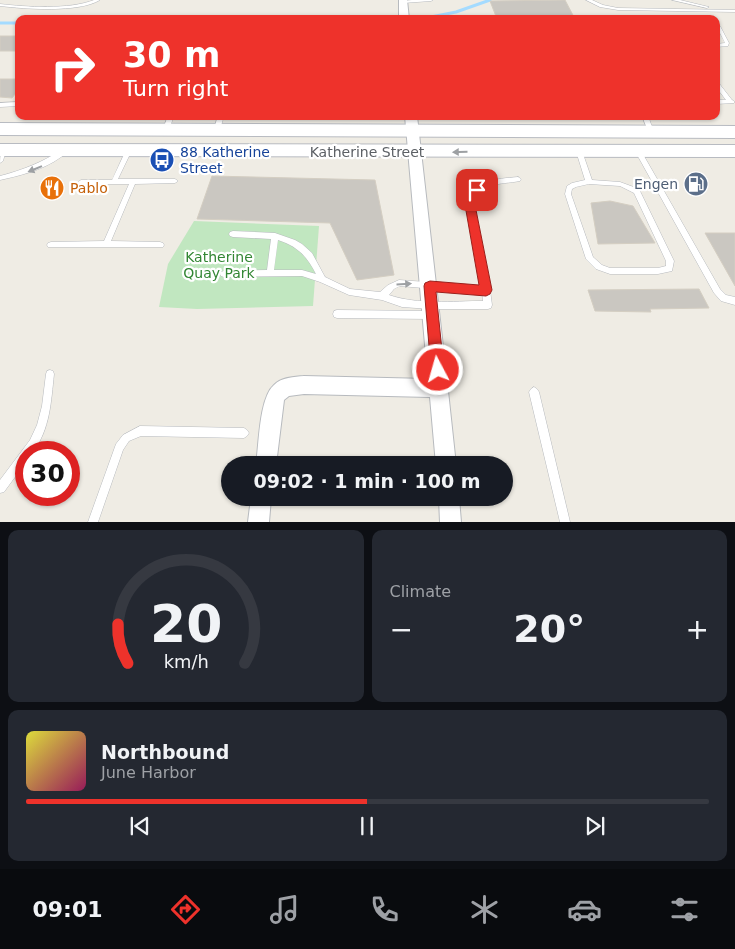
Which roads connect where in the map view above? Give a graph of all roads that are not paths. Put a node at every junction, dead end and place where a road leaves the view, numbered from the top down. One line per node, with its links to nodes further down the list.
1 (98, 0): 6 (lane)
2 (431, 0): 5 (lane)
3 (588, 0): 7 (lane)
4 (674, 0): 7 (lane)
5 (403, 1): 9 (street)
6 (0, 5)
7 (724, 11): 8 (lane)
8 (735, 11)
9 (404, 15)
10 (720, 29): 11 (lane)
11 (720, 46)
12 (720, 88): 13 (lane)
13 (732, 102)
14 (15, 104): 15 (lane)
15 (0, 105)
16 (168, 123): 17 (main road, Katherine Street); 20 (main road, Katherine Street)
17 (219, 123): 18 (main road, Katherine Street)
18 (412, 124): 19 (main road, Katherine Street); 25 (main road); 28 (street)
19 (648, 124): 21 (main road, Katherine Street)
20 (0, 130)
21 (735, 132)
22 (1, 149): 23 (main road, Katherine Street); 28 (main road)
23 (66, 150): 24 (main road, Katherine Street); 29 (lane, one-way to 29)
24 (129, 150): 28 (main road, Katherine Street); 33 (lane)
25 (734, 150): 27 (main road, Katherine Street)
26 (579, 151): 27 (main road, Katherine Street); 28 (main road, Katherine Street, one-way to 28); 35 (lane)
27 (638, 151): 47 (lane)
28 (415, 152): 44 (street)
29 (0, 178)
30 (518, 180): 45 (lane)
31 (176, 181): 34 (lane)
32 (81, 182): 33 (lane)
33 (114, 182): 34 (lane)
34 (133, 182): 38 (lane)
35 (589, 182): 35 (lane)
36 (233, 234): 37 (lane)
37 (275, 236): 41 (lane); 43 (lane)
38 (106, 244): 39 (lane); 40 (lane)
39 (51, 245)
40 (160, 245)
41 (270, 273): 42 (lane); 43 (lane)
42 (224, 274)
43 (322, 278): 46 (lane)
44 (430, 286): 45 (lane); 46 (lane, one-way to 44); 48 (street)
45 (486, 290): 48 (lane)
46 (382, 296): 48 (lane)
47 (735, 301)
48 (432, 310): 49 (lane); 51 (street)
49 (337, 314)
50 (50, 374): 54 (lane)
51 (440, 388): 55 (street); 56 (street)
52 (534, 392): 64 (lane)
53 (244, 433): 61 (lane)
54 (37, 441)
55 (267, 456)
56 (445, 456)
57 (15, 469): 58 (lane)
58 (0, 488)
59 (260, 506): 62 (street)
60 (450, 506): 63 (street)
61 (93, 522)
62 (258, 522)
63 (451, 522)
64 (565, 522)

